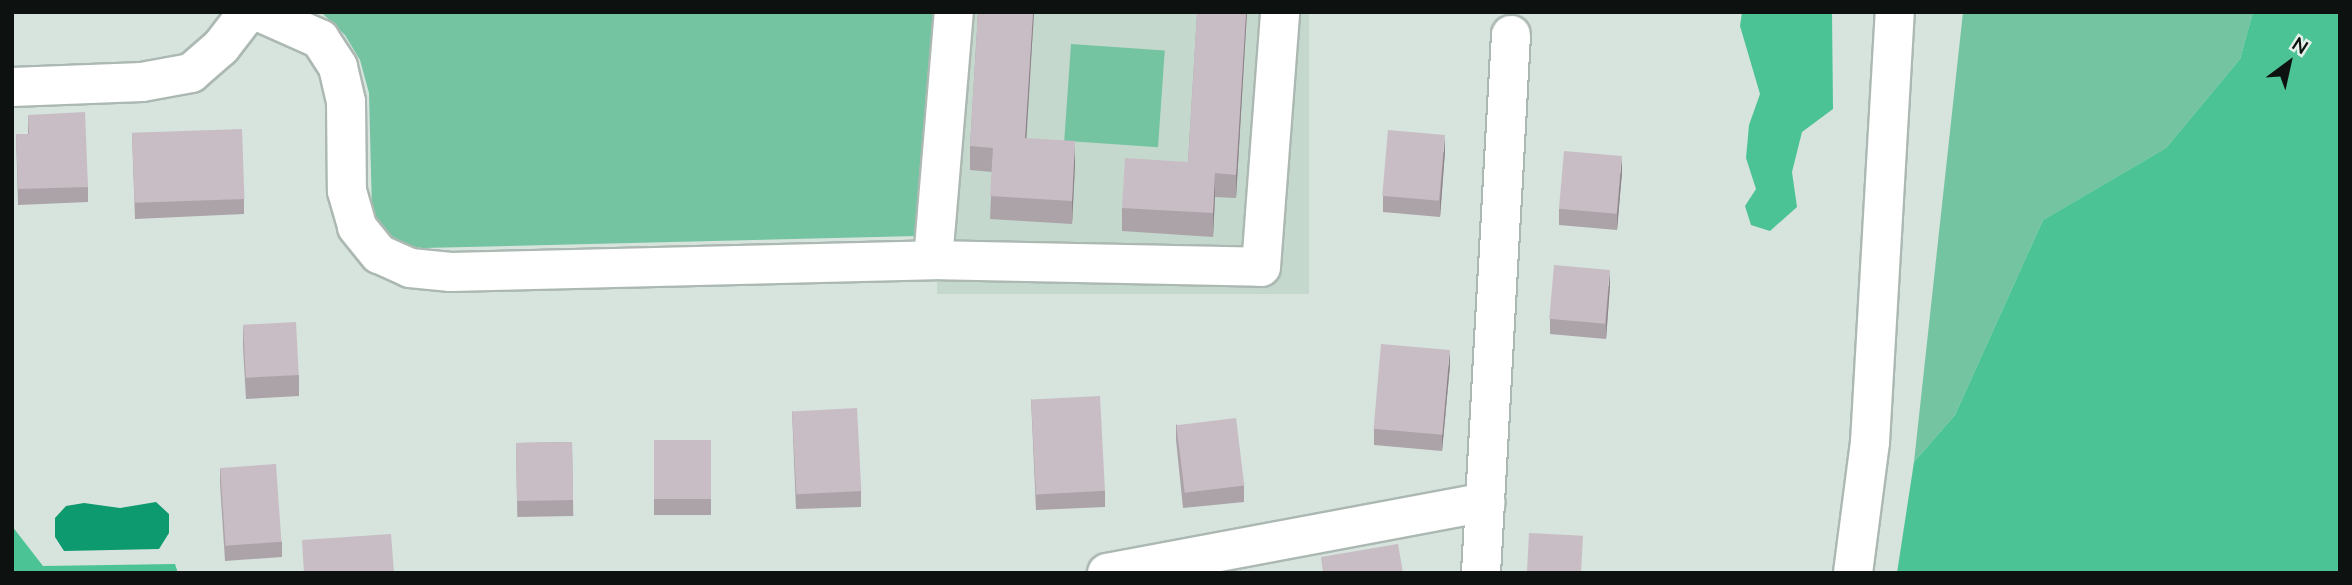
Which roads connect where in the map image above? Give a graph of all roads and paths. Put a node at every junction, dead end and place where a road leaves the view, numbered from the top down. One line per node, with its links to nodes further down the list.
1 (248, 12): 7 (street)
2 (259, 12): 8 (street)
3 (954, 12): 8 (street)
4 (1280, 12): 8 (street)
5 (1895, 12): 12 (street)
6 (1511, 35): 9 (street)
7 (12, 86)
8 (933, 260)
9 (1485, 502): 10 (street); 11 (street)
10 (1107, 573)
11 (1481, 573)
12 (1853, 573)

